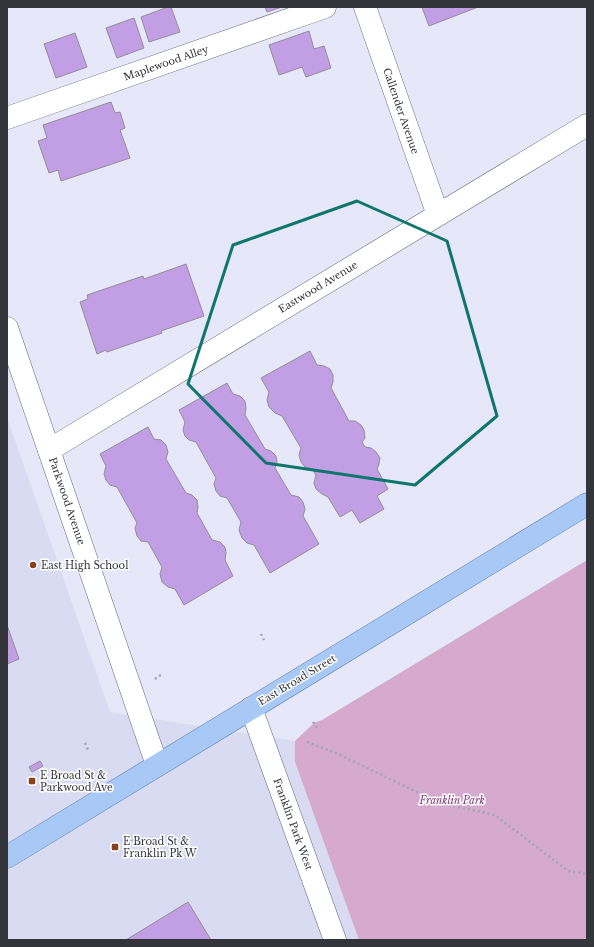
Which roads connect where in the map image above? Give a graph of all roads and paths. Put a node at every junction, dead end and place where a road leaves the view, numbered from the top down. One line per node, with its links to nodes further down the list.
1 (325, 7): 3 (street, Maplewood Alley)
2 (365, 7): 5 (street, Callender Avenue)
3 (7, 118)
4 (587, 125): 5 (street, Eastwood Avenue)
5 (438, 215): 7 (street, Eastwood Avenue)
6 (7, 328): 7 (street, Parkwood Avenue)
7 (49, 450): 19 (street, Parkwood Avenue)
8 (587, 504): 13 (main road, East Broad Street)
9 (261, 634): 10 (path)
10 (264, 640)
11 (162, 675): 12 (path)
12 (154, 679)
13 (251, 708): 19 (main road, East Broad Street); 24 (street, Franklin Park West)
14 (313, 722): 15 (path)
15 (317, 728)
16 (307, 742): 23 (path)
17 (85, 743): 18 (path)
18 (88, 750)
19 (157, 765): 22 (main road, East Broad Street)
20 (130, 835): 21 (path)
21 (132, 841)
22 (7, 857)
23 (587, 874)
24 (335, 940)

